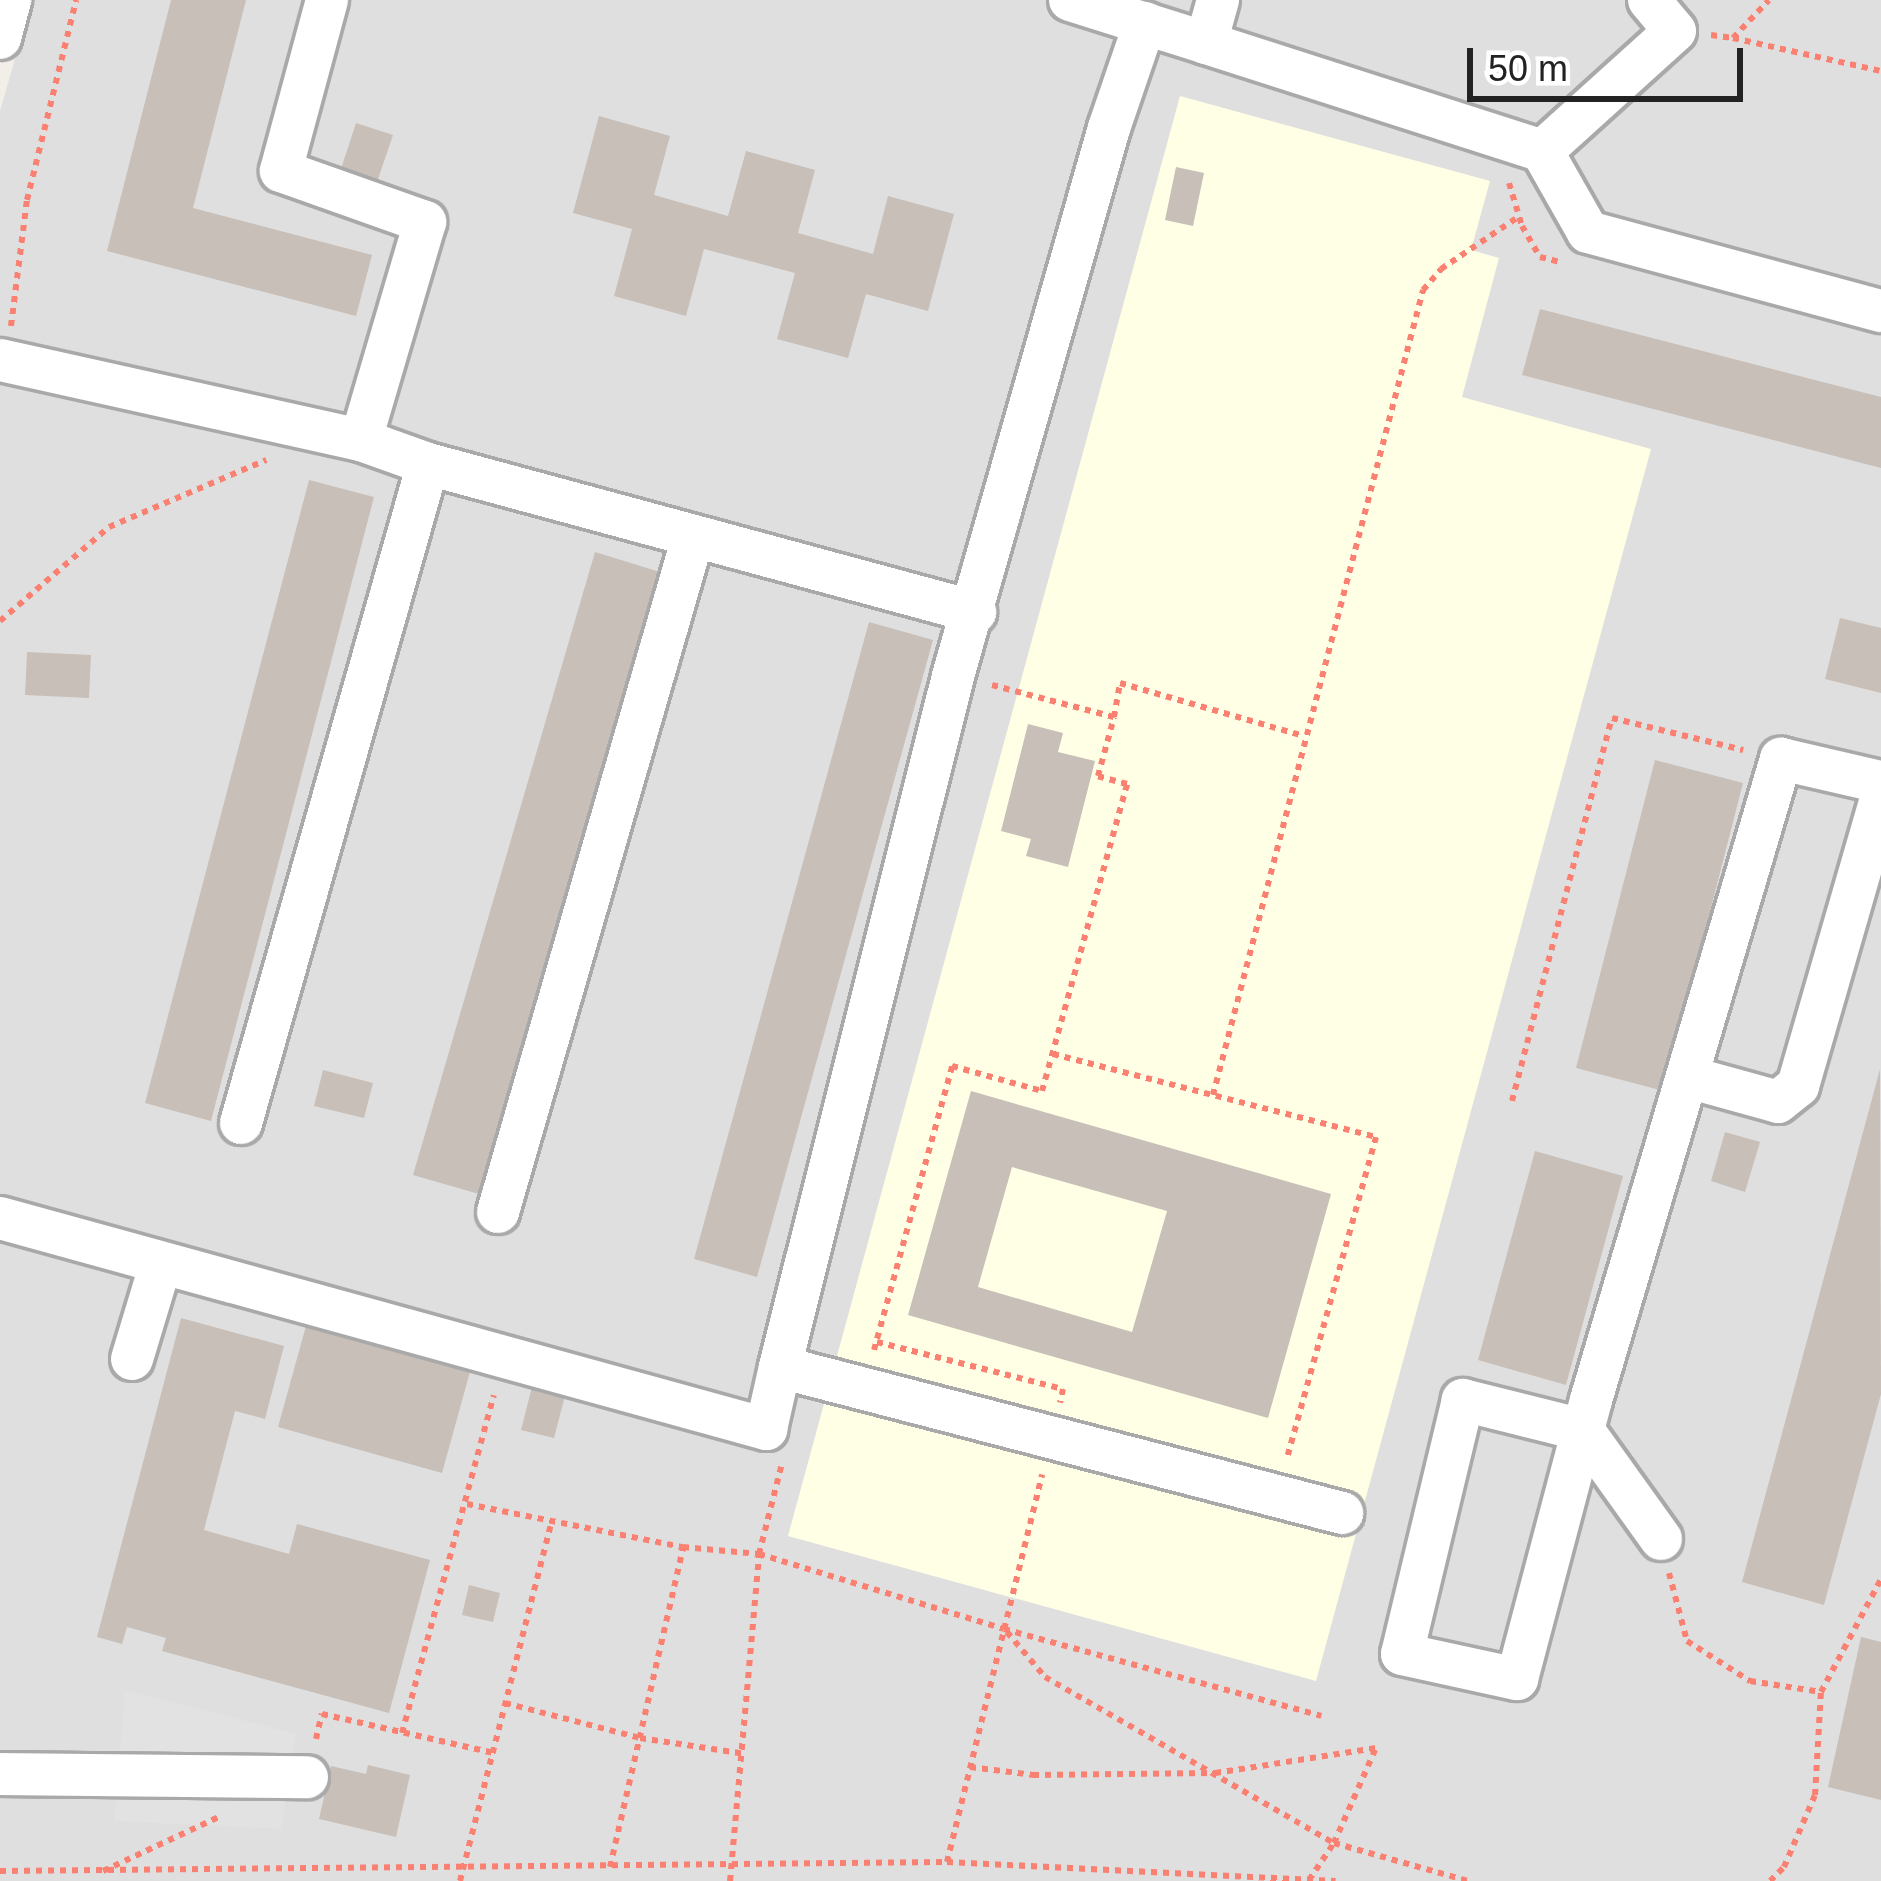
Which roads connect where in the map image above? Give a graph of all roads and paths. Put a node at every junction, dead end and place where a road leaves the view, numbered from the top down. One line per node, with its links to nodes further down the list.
1 (10, 0): 9 (street)
2 (76, 0): 17 (path)
3 (327, 0): 18 (street)
4 (1070, 0): 8 (street)
5 (1218, 0): 11 (street)
6 (1768, 0): 10 (path)
7 (1662, 15): 10 (path); 13 (street)
8 (1145, 23): 11 (street); 21 (street)
9 (0, 38)
10 (1733, 38): 12 (path)
11 (1206, 43): 13 (street)
12 (1881, 71)
13 (1523, 159): 14 (path); 16 (street)
14 (1518, 217): 15 (path); 25 (path)
15 (1563, 263)
16 (1881, 311)
17 (3, 360): 18 (street)
18 (345, 436): 19 (street); 22 (path)
19 (428, 464): 20 (street); 33 (street)
20 (693, 537): 21 (street); 34 (street)
21 (975, 612): 23 (street)
22 (0, 621)
23 (953, 676): 24 (path); 41 (street)
24 (1114, 716): 25 (path); 29 (path)
25 (1304, 736): 31 (path)
26 (1781, 759): 27 (street); 30 (street); 32 (path)
27 (1881, 782)
28 (1881, 798): 30 (street)
29 (1053, 1054): 31 (path); 37 (path)
30 (1688, 1077): 42 (street)
31 (1213, 1095): 45 (path)
32 (1512, 1101)
33 (241, 1123)
34 (498, 1212)
35 (0, 1218): 36 (street)
36 (161, 1263): 38 (street); 39 (street)
37 (877, 1342): 40 (path); 43 (path)
38 (503, 1357): 41 (street); 46 (path)
39 (132, 1359)
40 (871, 1360)
41 (780, 1367): 43 (street)
42 (1583, 1430): 42 (street); 49 (street)
43 (1052, 1436): 45 (street); 53 (path)
44 (783, 1462): 51 (path)
45 (1277, 1496): 47 (street)
46 (467, 1504): 48 (path); 57 (path)
47 (1342, 1514)
48 (552, 1520): 50 (path); 55 (path)
49 (1661, 1539): 54 (path)
50 (683, 1546): 51 (path); 58 (path)
51 (759, 1554): 53 (path); 59 (path)
52 (1881, 1579): 54 (path)
53 (1004, 1629): 56 (path); 60 (path); 61 (path)
54 (1821, 1692): 75 (path)
55 (505, 1703): 58 (path); 68 (path)
56 (1321, 1716)
57 (402, 1733)
58 (640, 1738): 59 (path); 67 (path)
59 (746, 1754): 66 (path)
60 (970, 1767): 61 (path); 65 (path)
61 (1215, 1773): 64 (path); 64 (path)
62 (0, 1774): 63 (street)
63 (307, 1777)
64 (1334, 1843): 70 (path); 74 (path)
65 (947, 1862): 66 (path); 70 (path)
66 (731, 1865): 67 (path); 72 (path)
67 (610, 1867): 68 (path)
68 (460, 1868): 69 (path); 71 (path)
69 (0, 1871)
70 (1309, 1880): 73 (path)
71 (460, 1881)
72 (730, 1881)
73 (1336, 1881)
74 (1468, 1881)
75 (1770, 1881)

